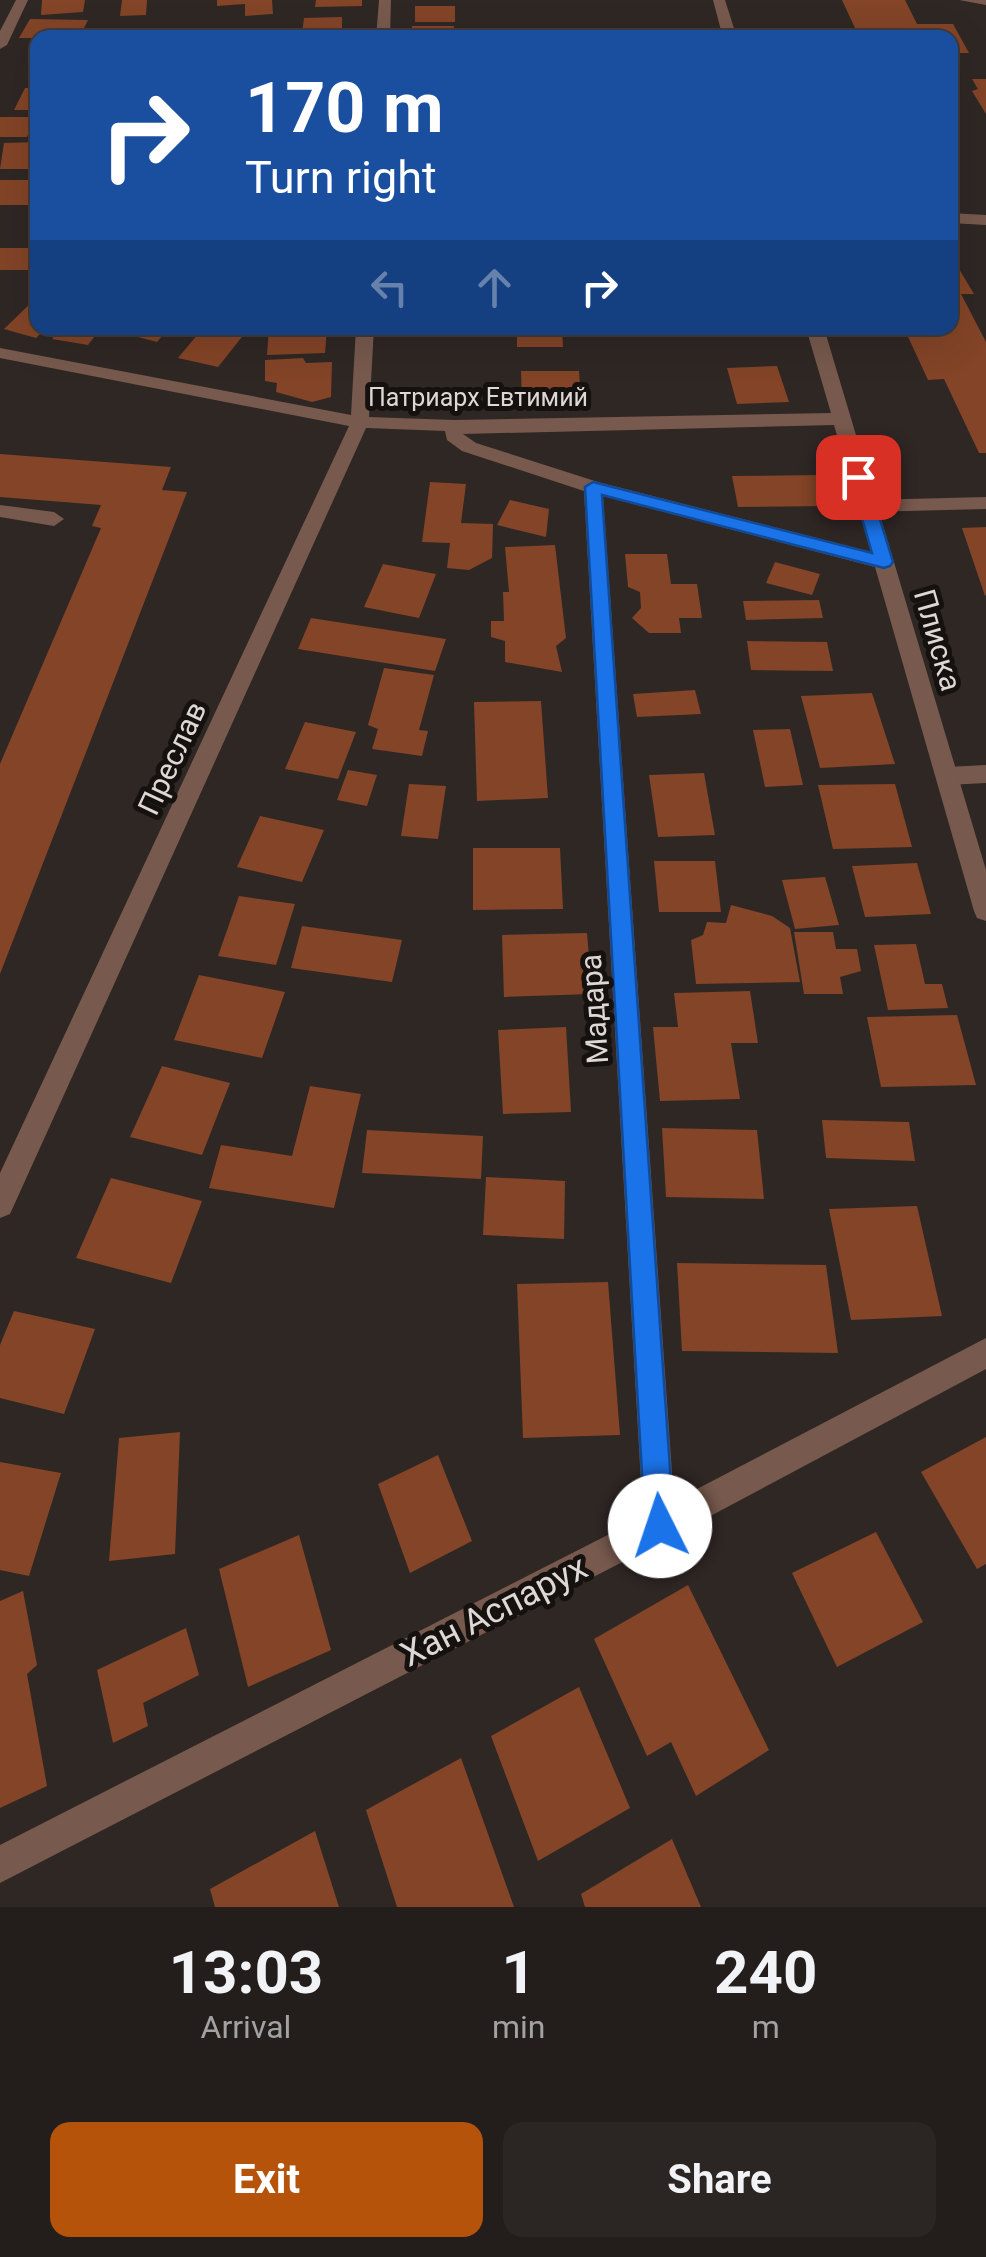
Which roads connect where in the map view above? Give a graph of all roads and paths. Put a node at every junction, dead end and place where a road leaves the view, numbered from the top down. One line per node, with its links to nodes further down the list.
1 (22, 0): 8 (street)
2 (385, 0): 6 (street)
3 (719, 0): 7 (street)
4 (965, 0): 5 (street)
5 (986, 1)
6 (383, 30)
7 (728, 30)
8 (0, 45)
9 (958, 218): 10 (street)
10 (986, 220)
11 (365, 335): 15 (street, Преслав)
12 (817, 335): 14 (street, Плиска)
13 (0, 353): 15 (street, Патриарх Евтимий)
14 (842, 419): 16 (street, Патриарх Евтимий); 19 (street, Плиска)
15 (360, 422): 16 (street, Патриарх Евтимий); 26 (street, Преслав)
16 (454, 426): 17 (street)
17 (593, 487): 22 (street); 28 (street, Мадара)
18 (986, 503): 19 (street)
19 (867, 506): 22 (street, Плиска)
20 (0, 511): 21 (street)
21 (54, 519)
22 (884, 562): 24 (street, Плиска)
23 (986, 774): 24 (street)
24 (946, 776): 25 (street, Плиска)
25 (986, 911)
26 (0, 1204)
27 (986, 1352): 28 (street, Хан Аспарух)
28 (660, 1526): 29 (street, Хан Аспарух)
29 (0, 1865)

